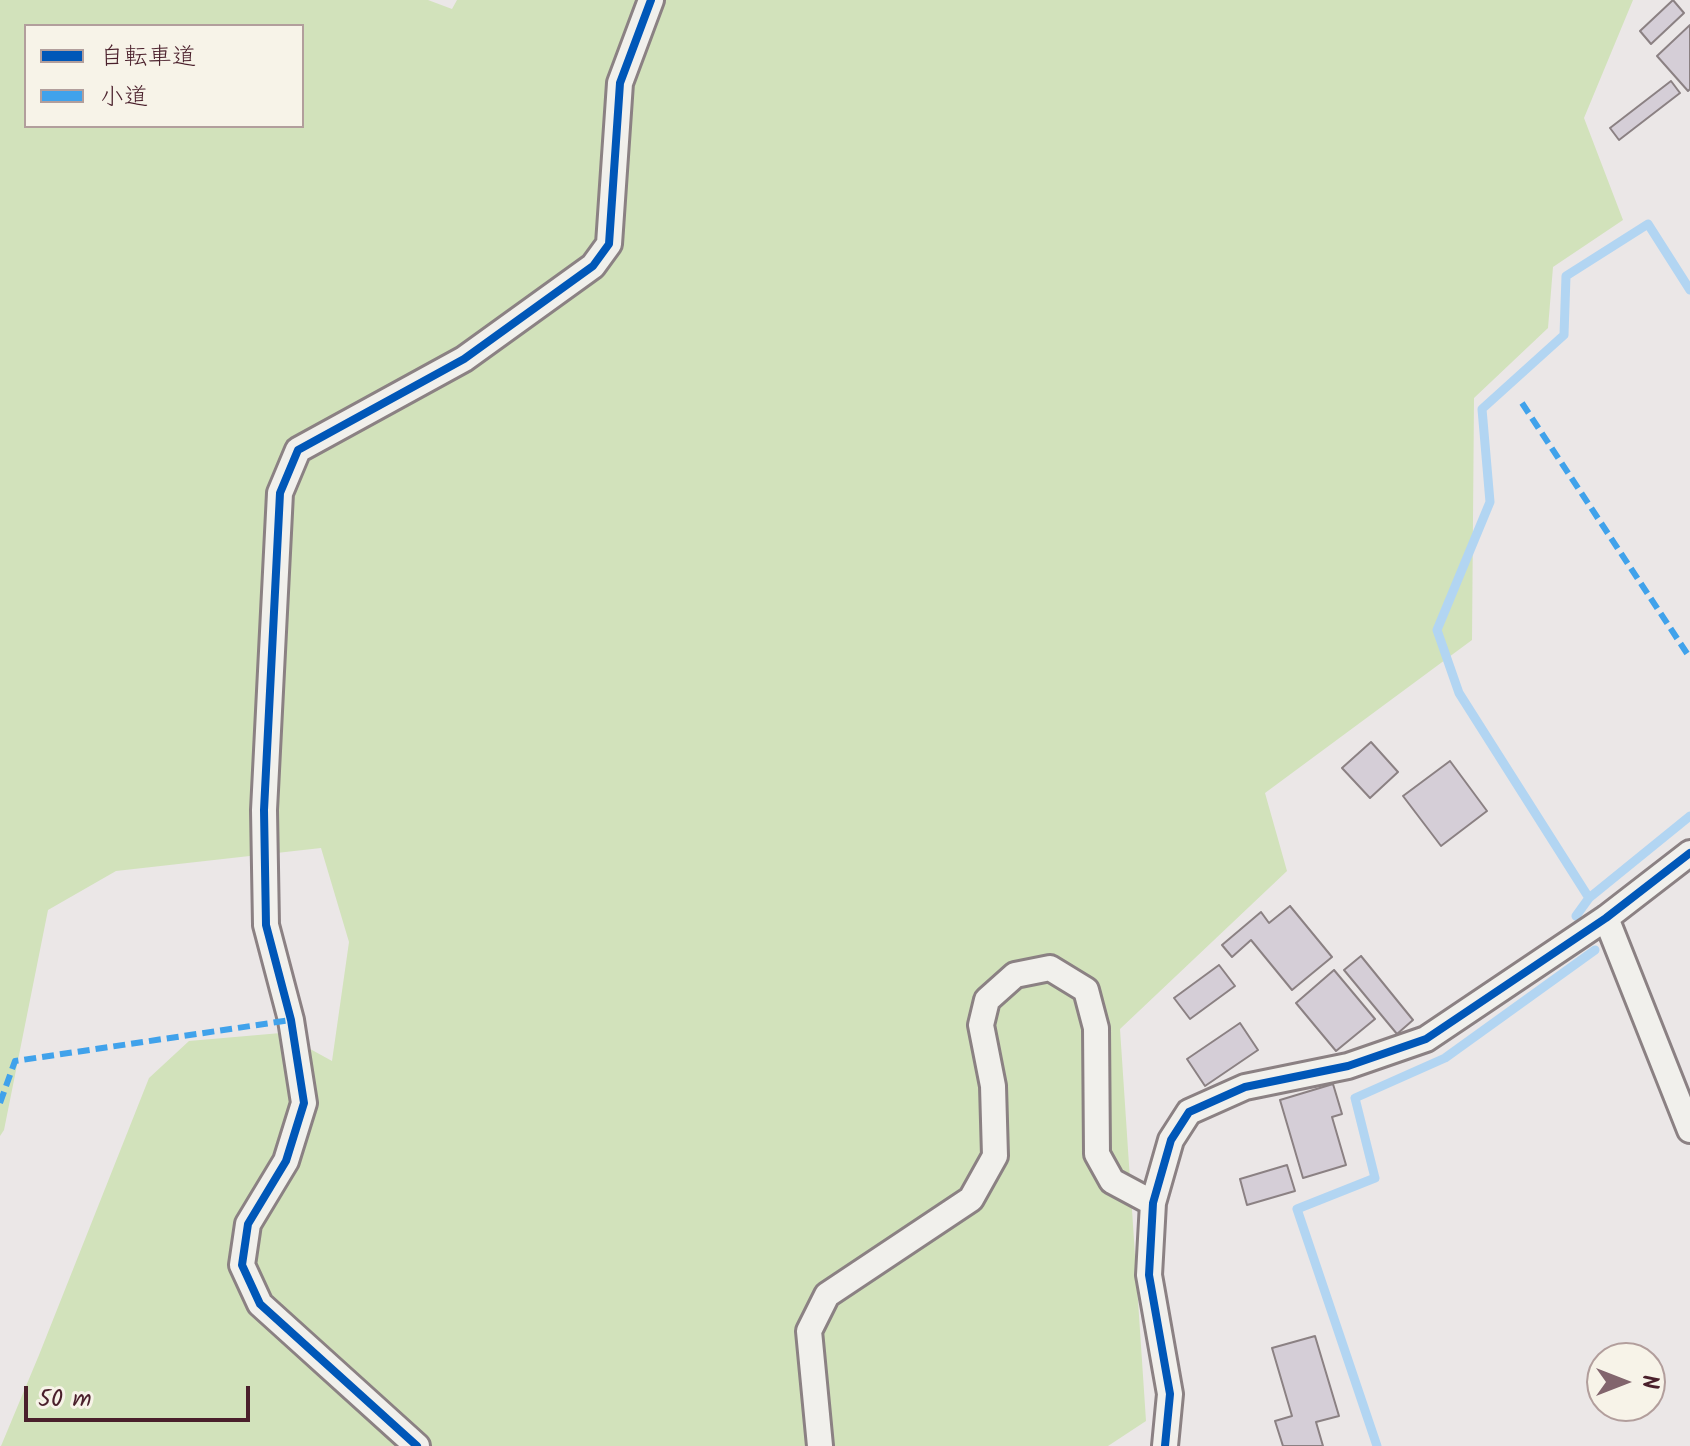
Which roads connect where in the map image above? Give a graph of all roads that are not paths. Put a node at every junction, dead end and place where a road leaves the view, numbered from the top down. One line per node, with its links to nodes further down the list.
1 (651, 0): 6 (street)
2 (1690, 853): 3 (street)
3 (1606, 918): 4 (street); 5 (street)
4 (1690, 1130)
5 (1153, 1203): 7 (street); 8 (street)
6 (417, 1446)
7 (820, 1446)
8 (1165, 1446)

